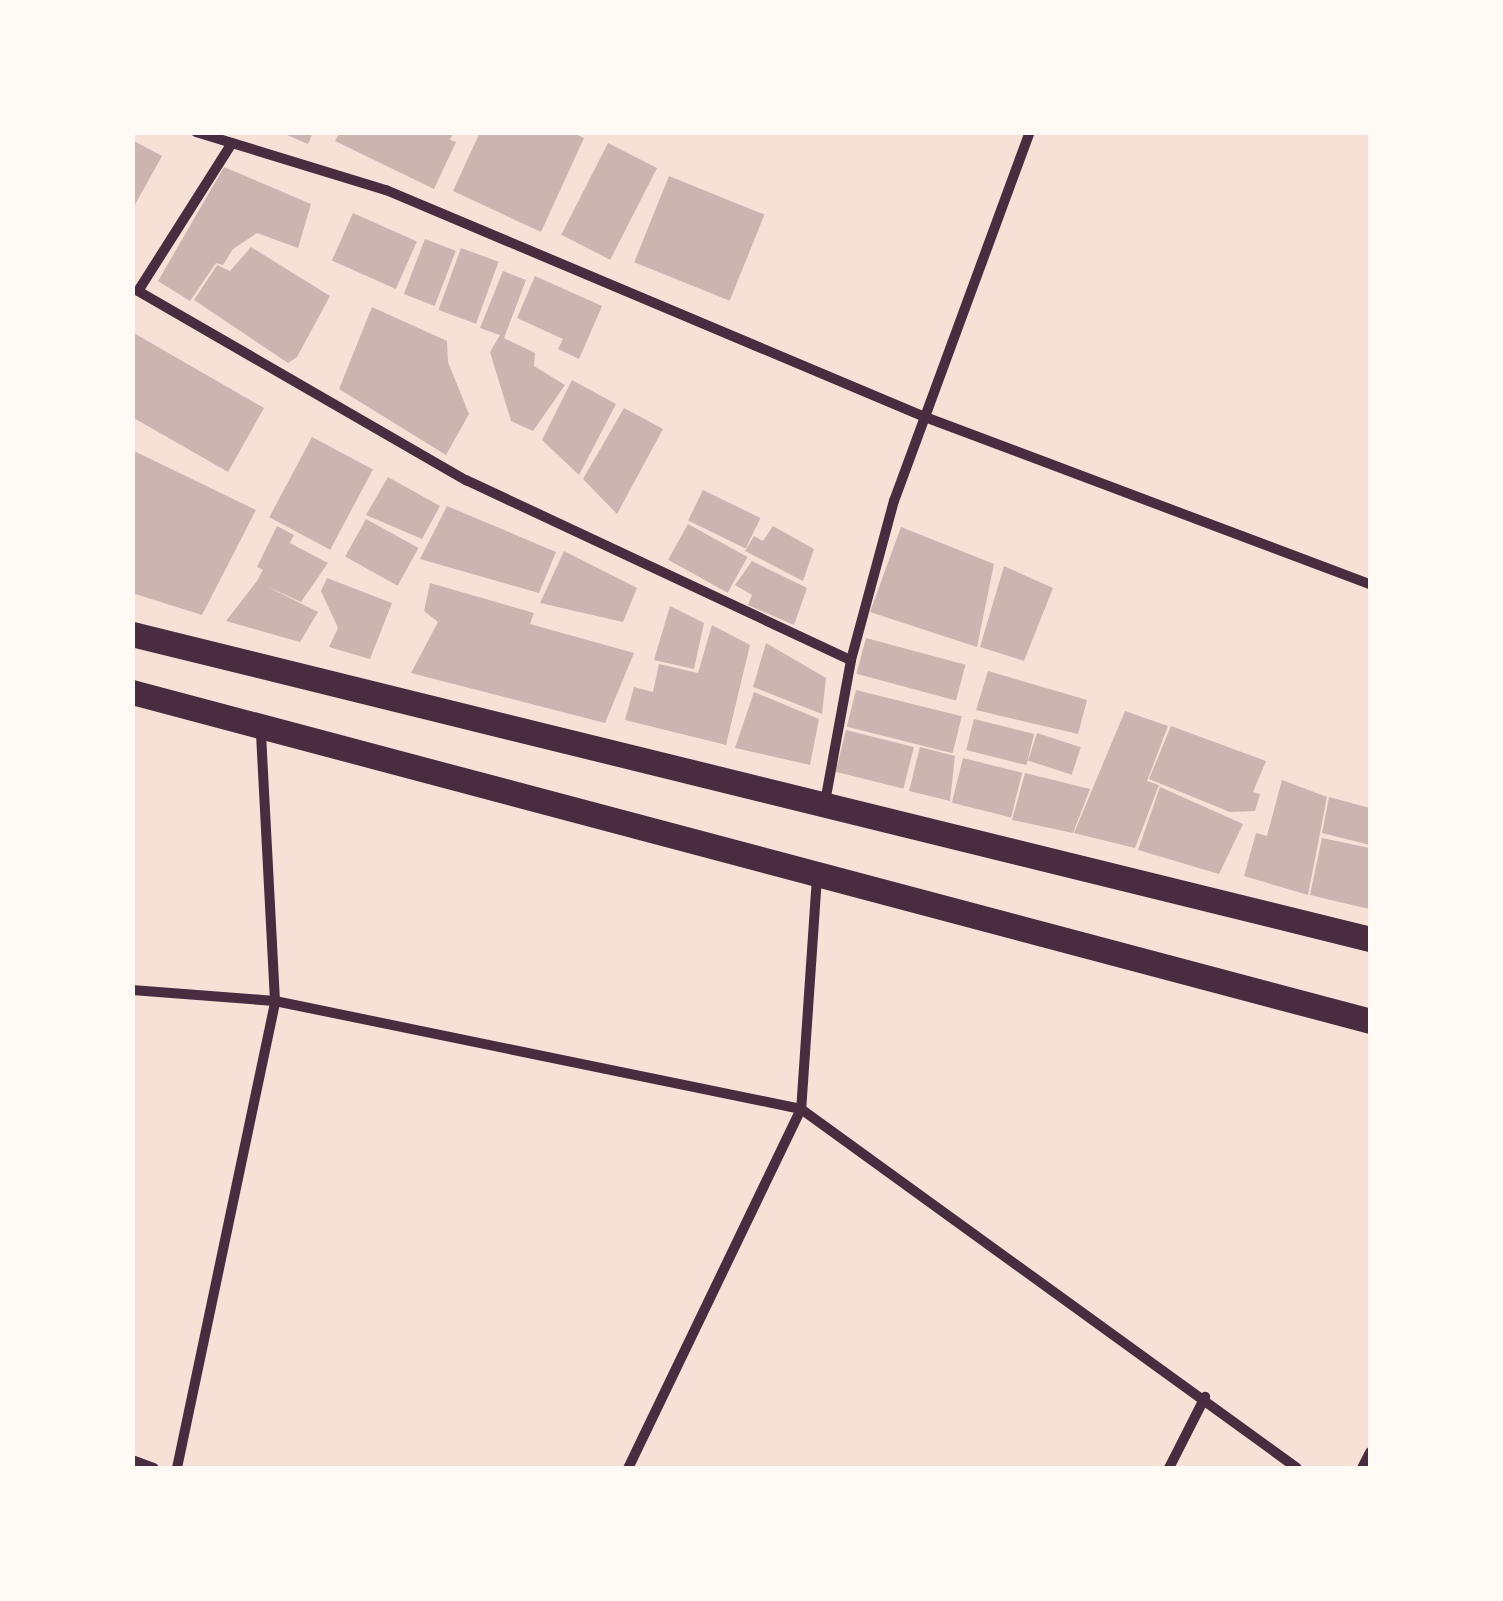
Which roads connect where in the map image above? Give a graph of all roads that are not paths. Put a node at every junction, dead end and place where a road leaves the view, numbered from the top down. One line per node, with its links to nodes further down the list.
1 (196, 132): 3 (street)
2 (1030, 132): 5 (street)
3 (232, 142): 4 (street); 5 (street)
4 (135, 296): 8 (street)
5 (925, 417): 6 (street); 8 (street)
6 (1370, 584)
7 (132, 634): 11 (main road)
8 (850, 660): 11 (street)
9 (132, 692): 10 (main road)
10 (261, 729): 12 (main road); 15 (street)
11 (825, 802): 13 (main road)
12 (817, 878): 16 (main road); 17 (street)
13 (1370, 939)
14 (132, 990): 15 (street)
15 (275, 1002): 17 (street); 22 (street)
16 (1370, 1022)
17 (801, 1109): 18 (street); 23 (street)
18 (1205, 1397): 24 (street); 25 (street)
19 (1370, 1452): 26 (street)
20 (132, 1460): 21 (street)
21 (154, 1468)
22 (177, 1468)
23 (628, 1468)
24 (1169, 1468)
25 (1297, 1468)
26 (1362, 1468)

